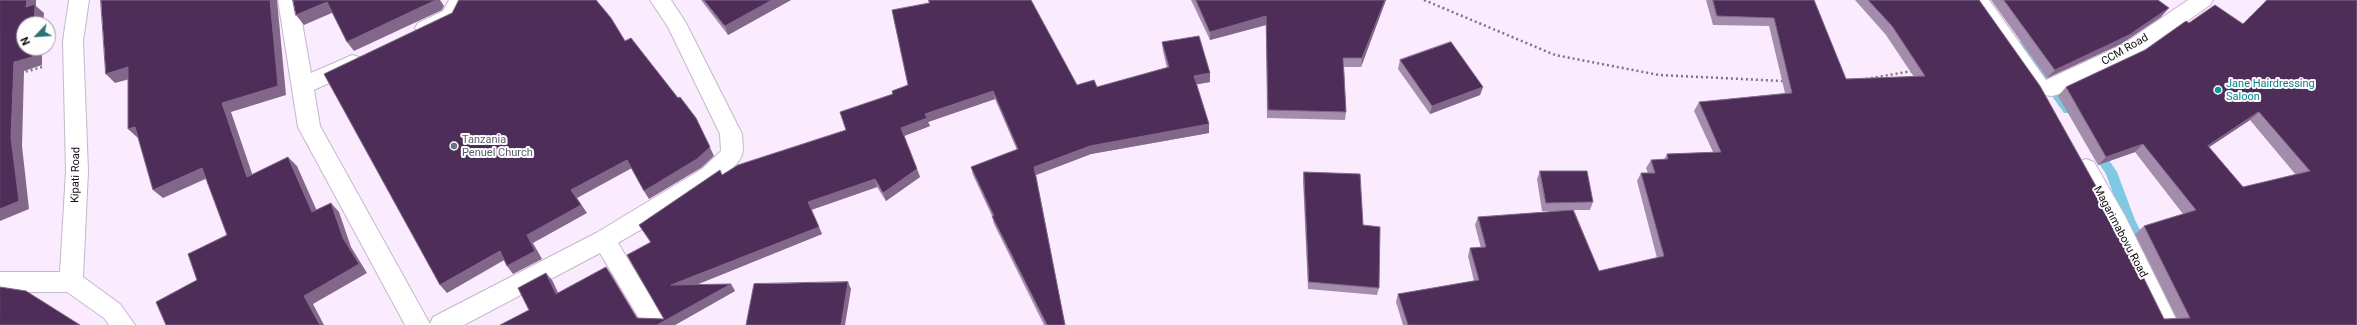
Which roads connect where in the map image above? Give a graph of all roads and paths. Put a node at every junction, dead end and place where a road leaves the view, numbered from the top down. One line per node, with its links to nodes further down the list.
1 (79, 0): 10 (street, Kipati Road)
2 (288, 0): 15 (street)
3 (459, 0): 8 (street)
4 (660, 0): 19 (street)
5 (1424, 0): 14 (path)
6 (1978, 0): 16 (street)
7 (2203, 0): 16 (street, CCM Road)
8 (408, 36)
9 (366, 56): 15 (street)
10 (73, 57): 12 (path); 21 (street, Kipati Road)
11 (1920, 70): 13 (path)
12 (15, 75)
13 (1860, 80)
14 (1790, 81)
15 (303, 86): 23 (street)
16 (2041, 88): 17 (street)
17 (2052, 108)
18 (2075, 149): 26 (street, Magarimabovu Road)
19 (604, 240): 24 (street); 25 (street)
20 (0, 282): 21 (street)
21 (71, 282): 22 (street)
22 (123, 325)
23 (418, 325)
24 (441, 325)
25 (656, 325)
26 (2167, 325)

